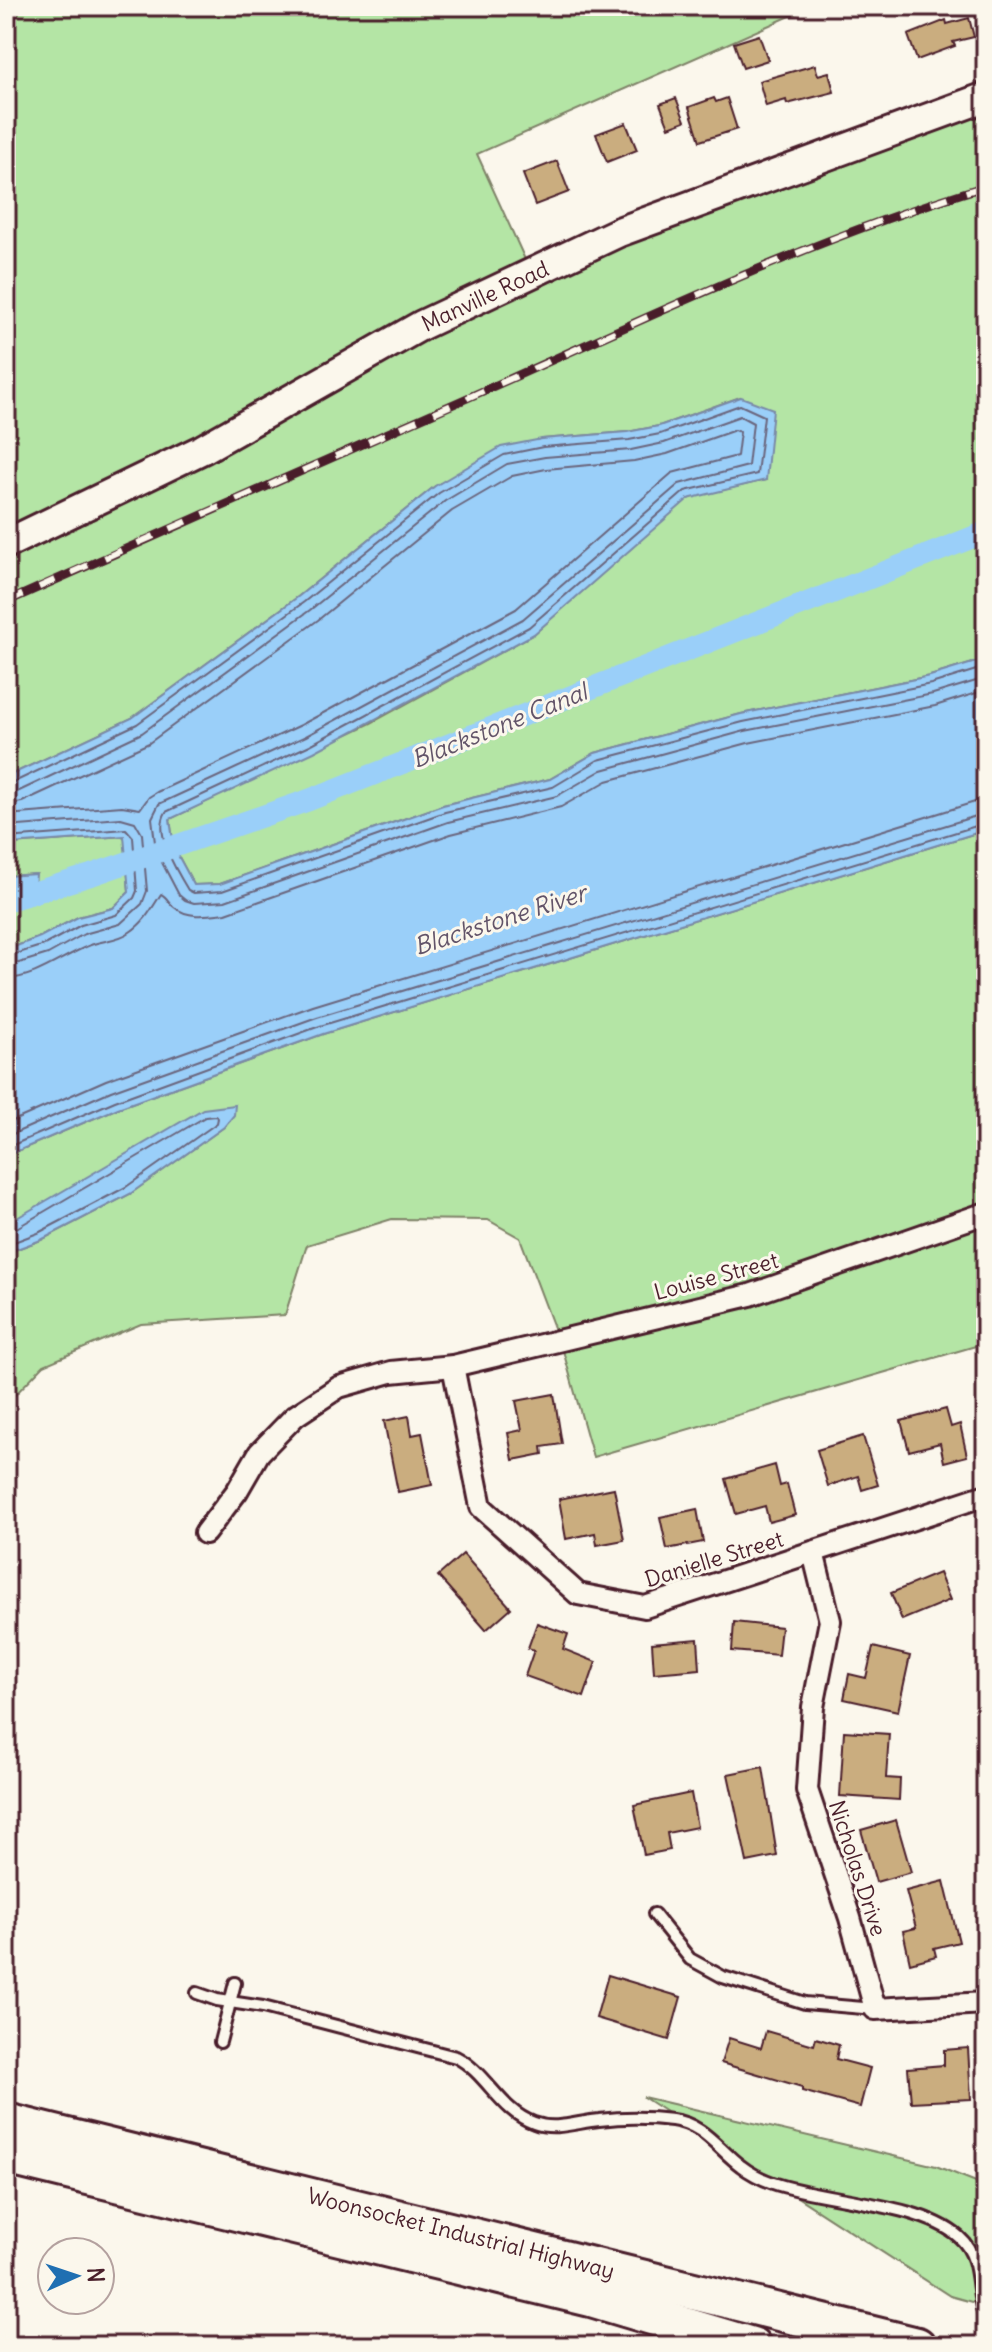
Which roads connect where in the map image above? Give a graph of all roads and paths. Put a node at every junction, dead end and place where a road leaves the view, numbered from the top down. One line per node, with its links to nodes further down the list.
1 (986, 97): 2 (main road, Manville Road)
2 (6, 544)
3 (986, 1213): 4 (street, Louise Street)
4 (453, 1366): 6 (street, Louise Street); 7 (street, Danielle Street)
5 (986, 1495): 7 (street, Danielle Street)
6 (205, 1533)
7 (813, 1552): 13 (street, Nicholas Drive)
8 (654, 1914): 13 (lane)
9 (235, 1983): 11 (lane)
10 (197, 1993): 11 (lane)
11 (231, 2001): 14 (lane); 17 (lane)
12 (986, 2003): 13 (street)
13 (875, 2009)
14 (220, 2042)
15 (6, 2122): 19 (highway, Woonsocket Industrial Highway)
16 (6, 2156): 18 (highway, Woonsocket Industrial Highway)
17 (986, 2321)
18 (752, 2346)
19 (917, 2346)

